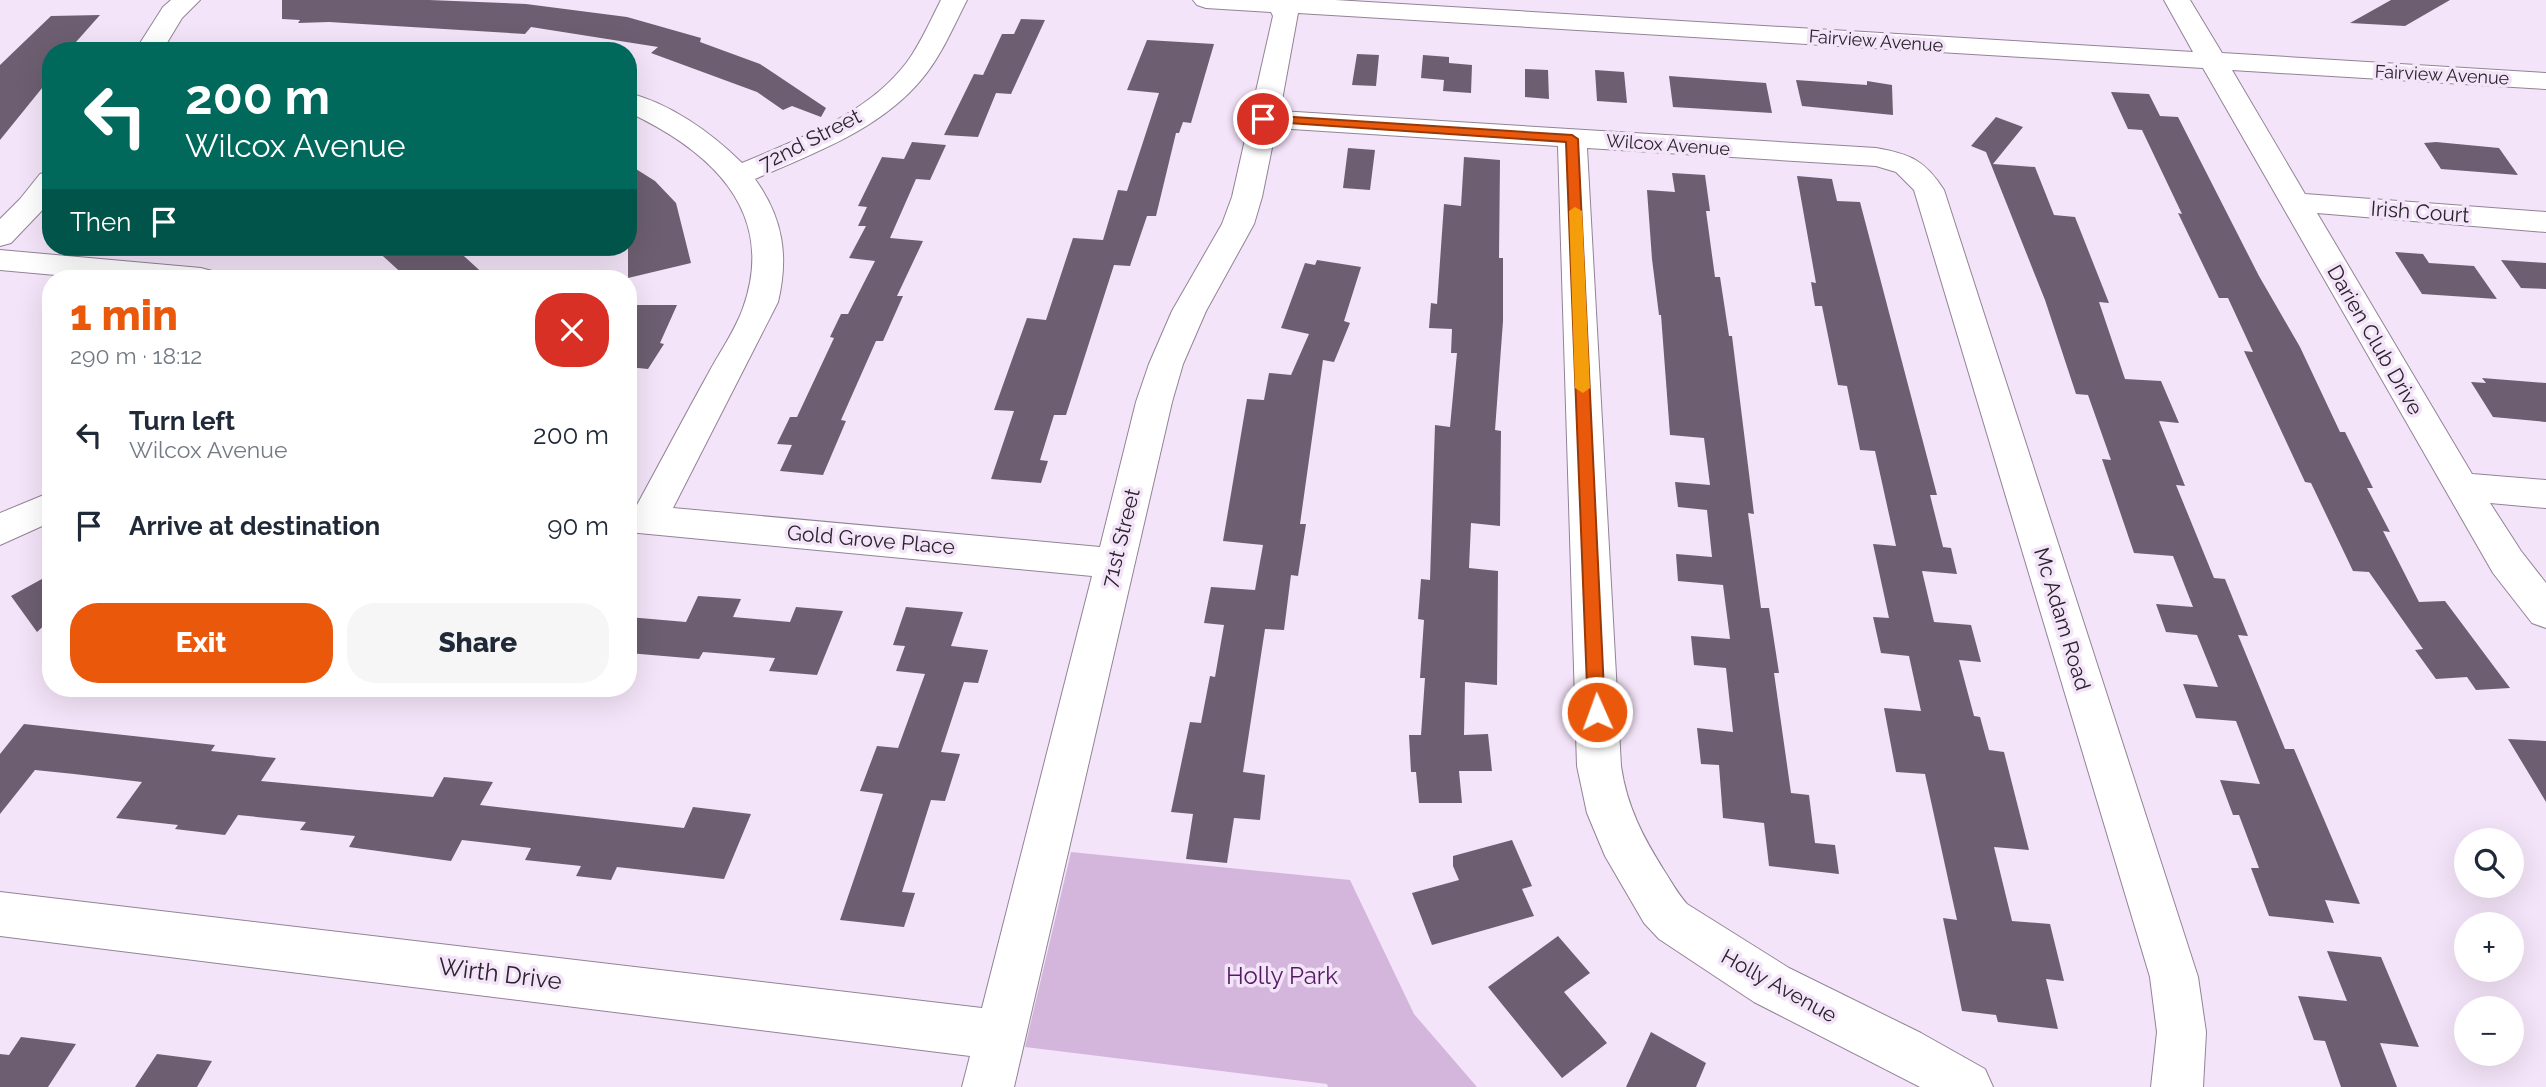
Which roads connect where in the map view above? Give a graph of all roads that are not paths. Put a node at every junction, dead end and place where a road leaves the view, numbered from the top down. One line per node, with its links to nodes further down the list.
1 (187, 0): 6 (street)
2 (954, 0): 13 (street, 72nd Street)
3 (1206, 0): 5 (street, Fairview Avenue)
4 (2178, 0): 7 (street, Darien Club Drive)
5 (1281, 2): 7 (street, Fairview Avenue); 10 (street, 71st Street)
6 (154, 42)
7 (2214, 62): 8 (street, Fairview Avenue); 15 (street, Darien Club Drive)
8 (2546, 82)
9 (637, 106): 13 (street)
10 (1263, 119): 11 (street, Wilcox Avenue); 25 (street, 71st Street)
11 (1572, 139): 12 (street, Wilcox Avenue); 30 (street, Holly Avenue)
12 (1904, 162): 31 (street, Mc Adam Road)
13 (738, 176): 23 (street, 72nd Street)
14 (42, 192): 17 (street)
15 (2295, 202): 16 (street, Irish Court); 20 (street, Darien Club Drive)
16 (2546, 222)
17 (0, 236)
18 (0, 260): 19 (street)
19 (112, 270)
20 (2461, 487): 21 (street); 26 (street, Darien Club Drive)
21 (2546, 494)
22 (42, 510): 24 (street)
23 (638, 519): 25 (street, Gold Grove Place)
24 (0, 530)
25 (1115, 563): 28 (street, 71st Street)
26 (2546, 612)
27 (0, 914): 28 (street, Wirth Drive)
28 (1000, 1035): 29 (street, 71st Street)
29 (988, 1087)
30 (1966, 1087)
31 (2177, 1087)

